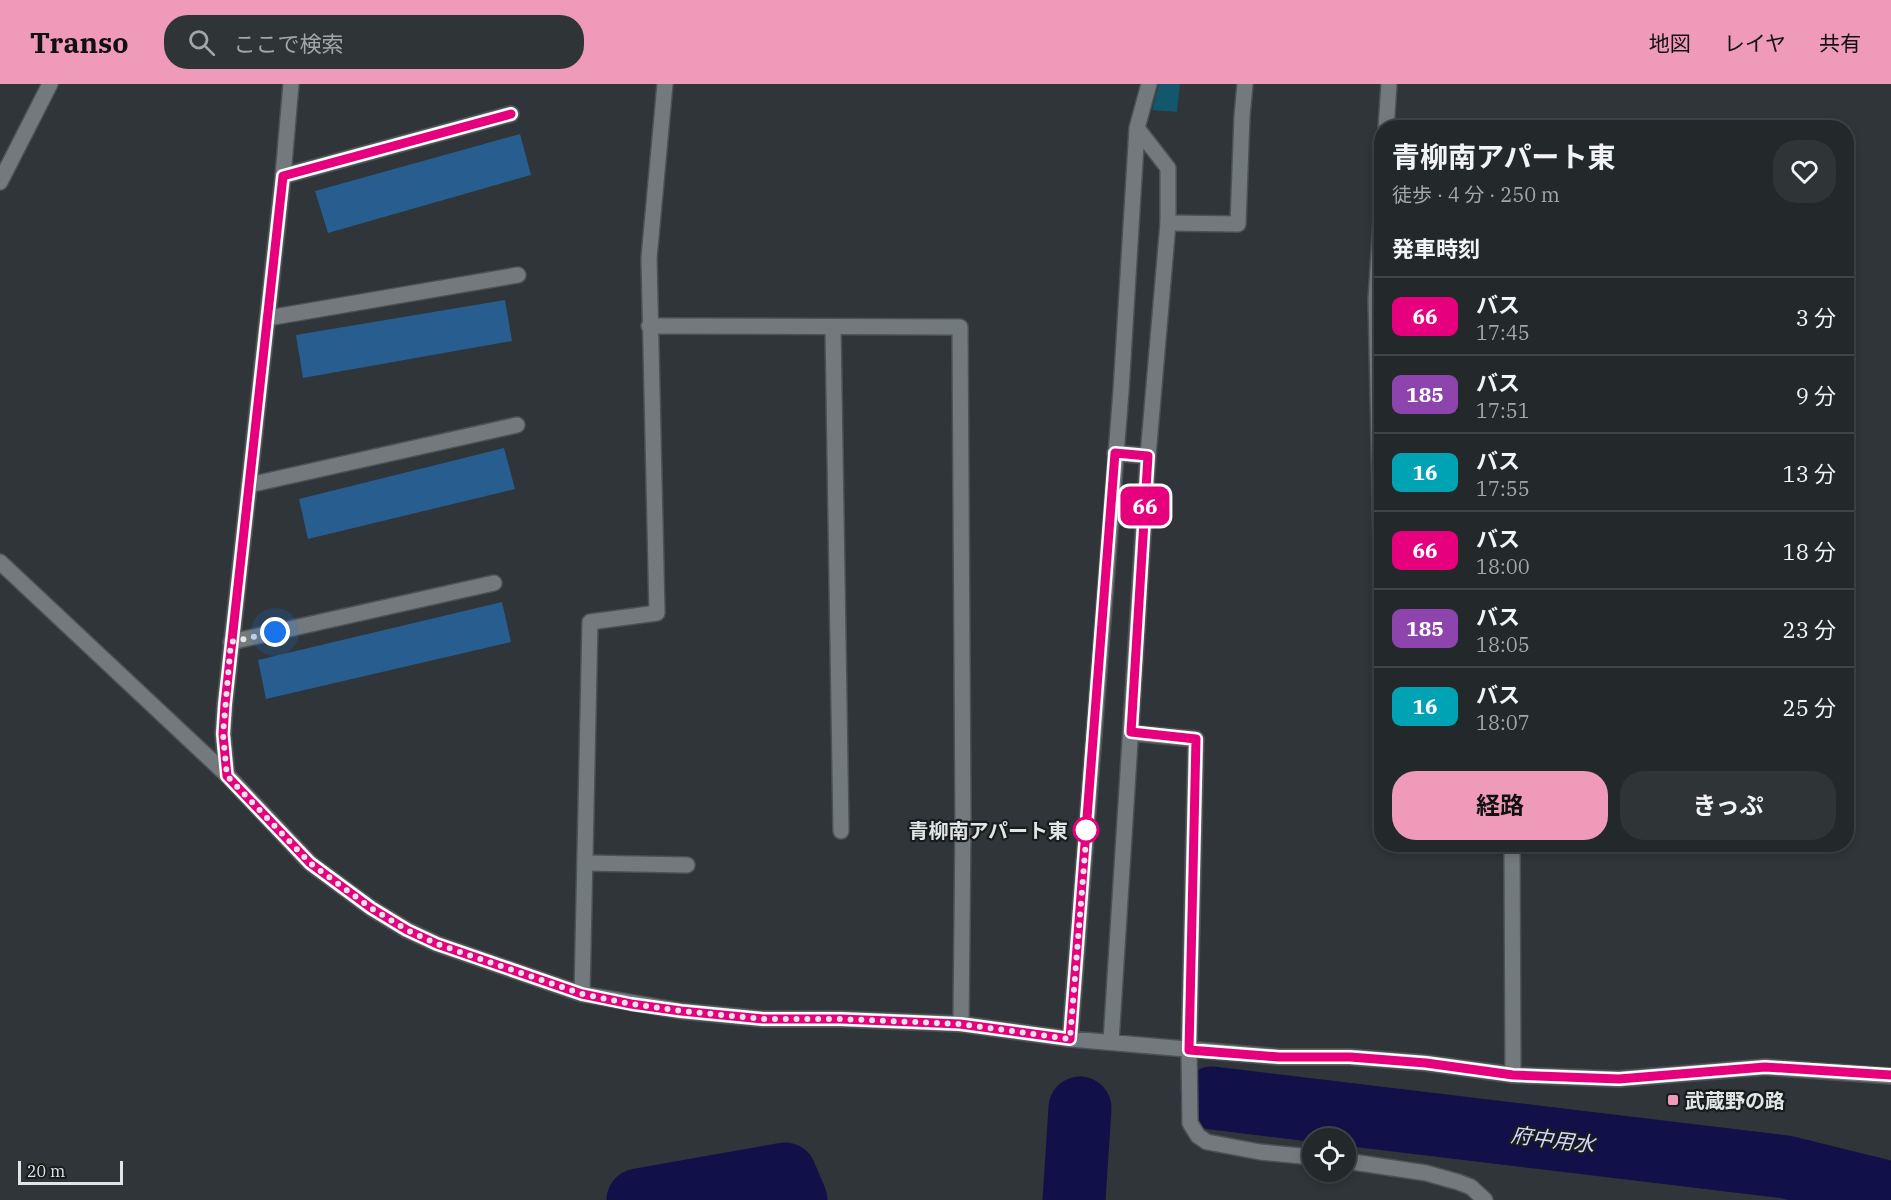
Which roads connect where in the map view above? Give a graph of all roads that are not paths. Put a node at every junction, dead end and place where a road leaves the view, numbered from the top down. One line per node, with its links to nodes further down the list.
1 (50, 84): 11 (street)
2 (291, 84): 10 (street)
3 (665, 84): 15 (street)
4 (1149, 84): 9 (street)
5 (1245, 84): 12 (street)
6 (1389, 84): 8 (street)
7 (511, 114): 10 (street)
8 (1387, 120)
9 (1137, 128): 12 (street); 18 (street)
10 (283, 176): 14 (street)
11 (0, 182)
12 (1168, 223): 19 (street)
13 (518, 275): 14 (street)
14 (268, 318): 20 (street)
15 (649, 326): 16 (street); 28 (street)
16 (833, 327): 26 (street); 31 (street)
17 (517, 425): 20 (street)
18 (1115, 453): 19 (street); 32 (street)
19 (1148, 456): 24 (street)
20 (249, 485): 23 (street)
21 (0, 562): 25 (street)
22 (494, 583): 23 (street)
23 (231, 642): 25 (street)
24 (1131, 732): 33 (street); 34 (street)
25 (227, 776): 30 (street)
26 (841, 831)
27 (1512, 852): 35 (street)
28 (585, 863): 29 (street); 30 (street)
29 (687, 865)
30 (582, 994): 31 (street)
31 (960, 1024): 32 (street)
32 (1070, 1039): 33 (street)
33 (1111, 1042): 34 (street)
34 (1189, 1050): 35 (street); 37 (street)
35 (1513, 1075): 36 (street)
36 (1891, 1076)
37 (1302, 1156)
38 (1356, 1162): 39 (street)
39 (1485, 1200)

